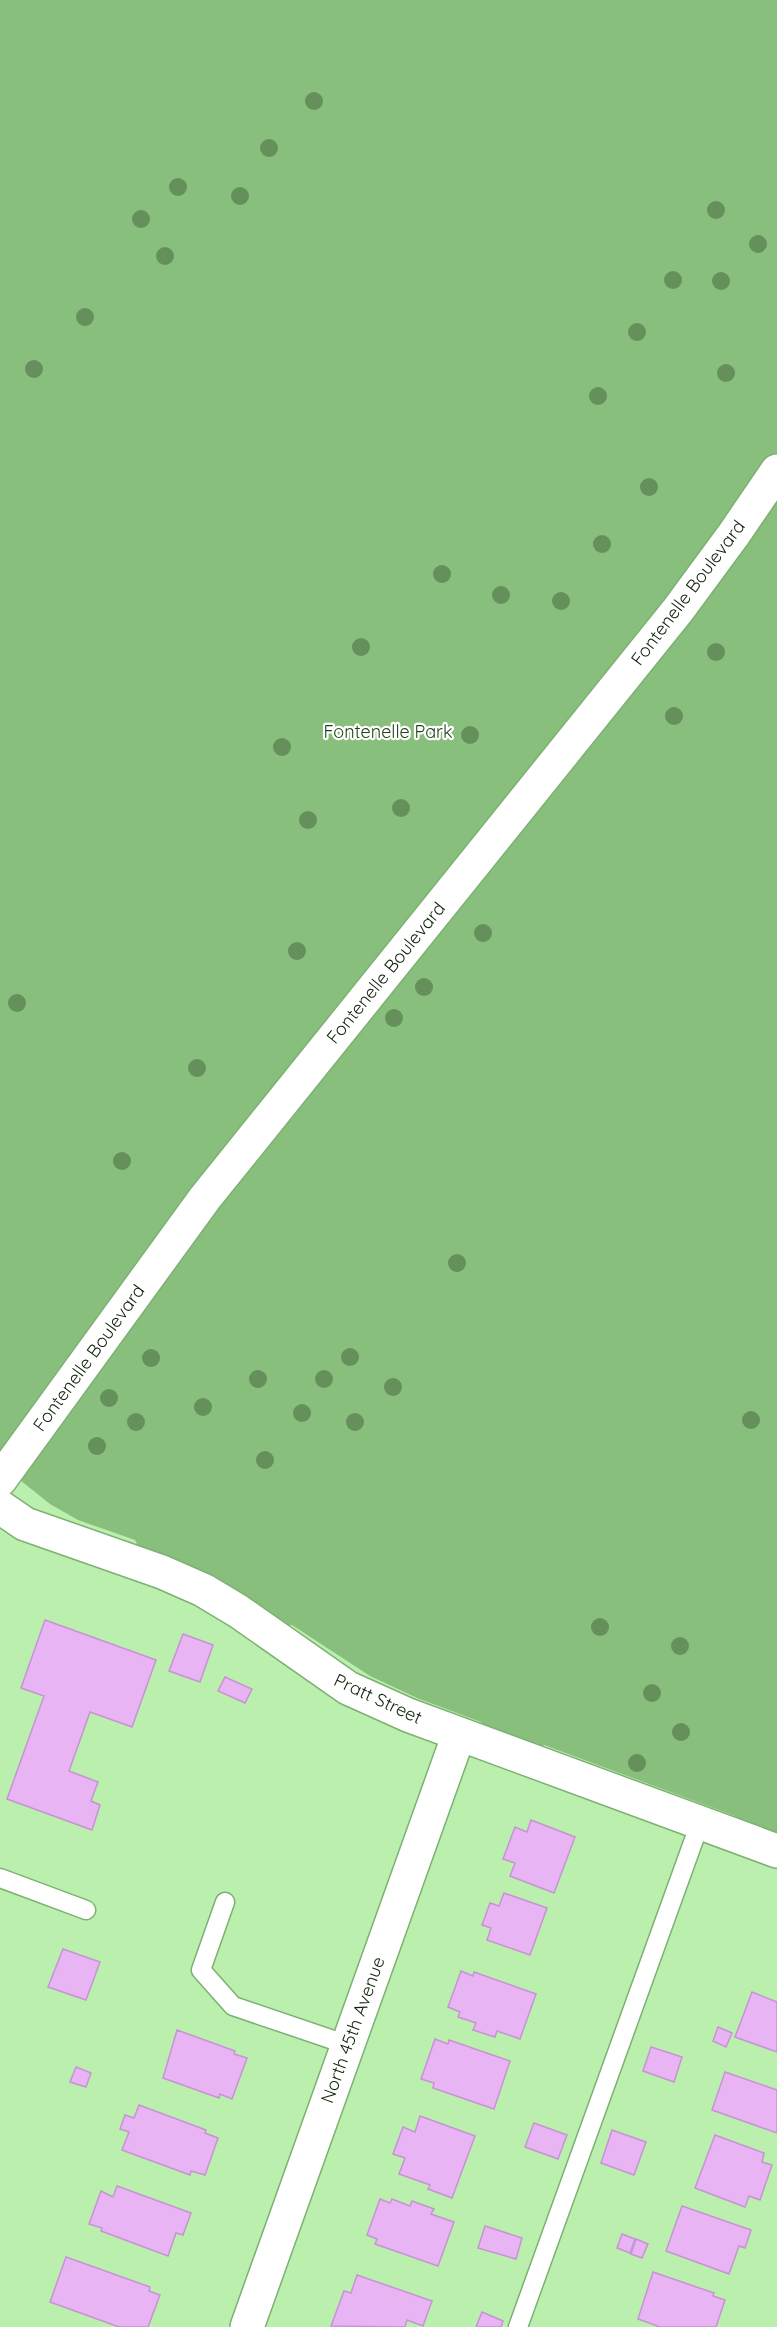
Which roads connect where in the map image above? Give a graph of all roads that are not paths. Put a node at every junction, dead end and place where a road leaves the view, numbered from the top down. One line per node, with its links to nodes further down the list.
1 (777, 471): 2 (street, Fontenelle Boulevard)
2 (0, 1480)
3 (0, 1507): 4 (street, Pratt Street)
4 (459, 1734): 5 (street, Pratt Street); 10 (street, North 45th Avenue)
5 (700, 1823): 6 (street, Pratt Street); 12 (lane)
6 (777, 1851)
7 (0, 1878): 9 (lane)
8 (225, 1902): 10 (lane)
9 (86, 1910)
10 (348, 2045): 11 (street, North 45th Avenue)
11 (247, 2327)
12 (518, 2327)

